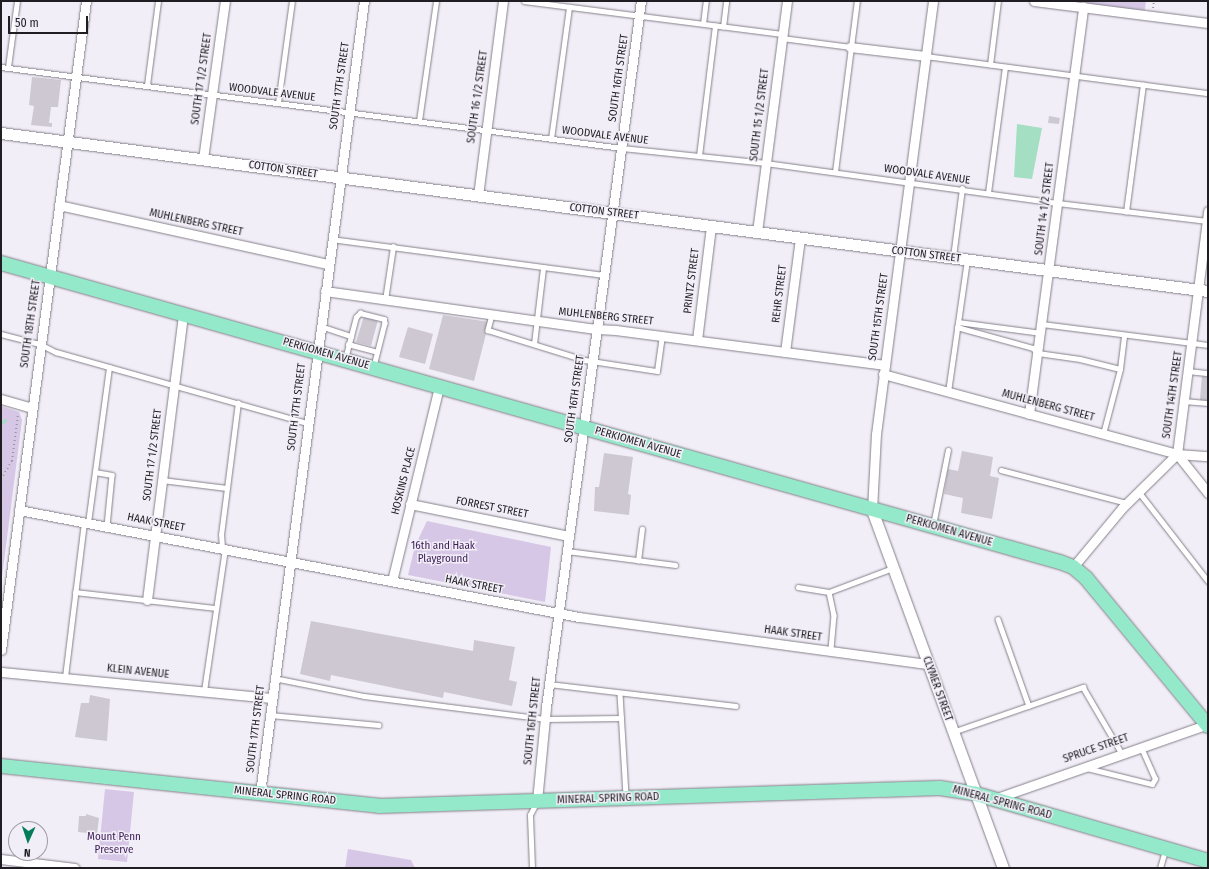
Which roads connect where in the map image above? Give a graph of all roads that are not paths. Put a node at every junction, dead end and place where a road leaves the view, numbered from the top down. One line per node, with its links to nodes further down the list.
1 (17, 1): 30 (lane)
2 (86, 1): 32 (street, SOUTH 18TH STREET)
3 (158, 1): 34 (lane)
4 (225, 1): 37 (street, SOUTH 17 1/2 STREET)
5 (292, 1): 38 (lane)
6 (364, 1): 39 (street, SOUTH 17TH STREET)
7 (436, 1): 40 (lane)
8 (503, 1): 41 (street, SOUTH 16 1/2 STREET)
9 (524, 1): 18 (lane)
10 (641, 1): 20 (street, SOUTH 16TH STREET)
11 (706, 1): 22 (lane)
12 (726, 1): 24 (lane)
13 (786, 1): 25 (street, SOUTH 15 1/2 STREET)
14 (856, 1): 26 (lane)
15 (933, 1): 27 (street, SOUTH 15TH STREET)
16 (998, 1): 28 (lane)
17 (1034, 1): 19 (street)
18 (569, 7): 20 (lane); 43 (lane)
19 (1083, 7): 21 (street); 33 (street, SOUTH 14 1/2 STREET)
20 (639, 16): 22 (lane); 45 (street, SOUTH 16TH STREET)
21 (1208, 23)
22 (703, 24): 23 (lane)
23 (715, 26): 24 (lane); 46 (lane)
24 (723, 27): 25 (lane)
25 (782, 36): 26 (lane); 48 (street, SOUTH 15 1/2 STREET)
26 (850, 47): 27 (street); 49 (lane)
27 (926, 56): 28 (lane); 51 (street, SOUTH 15TH STREET)
28 (990, 64): 31 (lane)
29 (1, 66): 30 (lane, WOODVALE AVENUE)
30 (8, 67): 32 (lane, WOODVALE AVENUE)
31 (1005, 67): 33 (lane); 53 (lane)
32 (76, 76): 34 (lane, WOODVALE AVENUE); 44 (street, SOUTH 18TH STREET)
33 (1074, 76): 35 (lane); 55 (street, SOUTH 14 1/2 STREET)
34 (147, 85): 37 (lane, WOODVALE AVENUE)
35 (1142, 85): 36 (lane); 58 (lane)
36 (1208, 93)
37 (212, 94): 38 (lane, WOODVALE AVENUE); 47 (street, SOUTH 17 1/2 STREET)
38 (278, 103): 39 (lane, WOODVALE AVENUE)
39 (349, 112): 40 (lane, WOODVALE AVENUE); 50 (street, SOUTH 17TH STREET)
40 (419, 121): 41 (lane, WOODVALE AVENUE)
41 (485, 130): 43 (lane, WOODVALE AVENUE); 54 (street, SOUTH 16 1/2 STREET)
42 (1, 133): 44 (street, COTTON STREET)
43 (551, 139): 45 (lane, WOODVALE AVENUE)
44 (67, 142): 47 (street, COTTON STREET); 56 (street, SOUTH 18TH STREET)
45 (622, 148): 46 (lane, WOODVALE AVENUE); 59 (street, SOUTH 16TH STREET)
46 (698, 156): 48 (lane, WOODVALE AVENUE)
47 (203, 160): 50 (street, COTTON STREET)
48 (766, 163): 49 (lane, WOODVALE AVENUE); 62 (street, SOUTH 15 1/2 STREET)
49 (835, 172): 51 (lane, WOODVALE AVENUE)
50 (340, 178): 54 (street, COTTON STREET); 64 (street, SOUTH 17TH STREET)
51 (909, 182): 52 (lane, WOODVALE AVENUE); 66 (street, SOUTH 15TH STREET)
52 (962, 189): 53 (lane, WOODVALE AVENUE); 67 (lane)
53 (988, 193): 55 (lane, WOODVALE AVENUE)
54 (478, 196): 59 (street, COTTON STREET)
55 (1058, 203): 58 (lane, WOODVALE AVENUE); 72 (street, SOUTH 14 1/2 STREET)
56 (59, 205): 70 (street, MUHLENBERG STREET); 74 (street, SOUTH 18TH STREET)
57 (1208, 210): 60 (street, SOUTH 14TH STREET)
58 (1126, 212): 60 (lane, WOODVALE AVENUE)
59 (613, 213): 61 (street, COTTON STREET); 73 (street, SOUTH 16TH STREET)
60 (1207, 221): 75 (street, SOUTH 14TH STREET)
61 (711, 226): 62 (street, COTTON STREET); 89 (street, PRINTZ STREET)
62 (757, 232): 63 (street, COTTON STREET)
63 (800, 238): 66 (street, COTTON STREET); 97 (street, REHR STREET)
64 (331, 239): 65 (lane); 70 (street, SOUTH 17TH STREET)
65 (392, 247): 71 (lane); 77 (lane)
66 (901, 251): 67 (street, COTTON STREET); 103 (street, SOUTH 15TH STREET)
67 (953, 258): 68 (street, COTTON STREET)
68 (967, 260): 72 (street, COTTON STREET); 81 (lane)
69 (1, 262): 74 (main road, PERKIOMEN AVENUE)
70 (328, 264): 76 (street, SOUTH 17TH STREET)
71 (543, 268): 73 (lane); 80 (lane)
72 (1049, 270): 75 (street, COTTON STREET); 83 (street, SOUTH 14 1/2 STREET)
73 (604, 275): 84 (street, SOUTH 16TH STREET)
74 (50, 276): 78 (main road, PERKIOMEN AVENUE); 91 (street, SOUTH 18TH STREET)
75 (1203, 290): 90 (street, SOUTH 14TH STREET)
76 (325, 291): 77 (street, MUHLENBERG STREET); 82 (street, SOUTH 17TH STREET)
77 (385, 300): 79 (street, MUHLENBERG STREET)
78 (183, 314): 95 (main road, PERKIOMEN AVENUE); 107 (street, SOUTH 17 1/2 STREET)
79 (492, 315): 80 (street, MUHLENBERG STREET); 93 (lane)
80 (537, 321): 84 (street, MUHLENBERG STREET); 93 (lane)
81 (958, 324): 83 (lane); 98 (lane); 109 (lane)
82 (320, 326): 87 (lane); 95 (street, SOUTH 17TH STREET)
83 (1041, 328): 86 (lane); 98 (street, SOUTH 14 1/2 STREET)
84 (597, 329): 88 (street, MUHLENBERG STREET); 100 (street, SOUTH 16TH STREET)
85 (1, 334): 91 (lane)
86 (1124, 335): 90 (lane); 104 (lane)
87 (351, 336): 92 (lane); 96 (lane)
88 (662, 336): 89 (street, MUHLENBERG STREET); 100 (lane)
89 (697, 340): 97 (street, MUHLENBERG STREET)
90 (1192, 343): 94 (lane); 105 (street, SOUTH 14TH STREET)
91 (40, 344): 101 (lane); 114 (street, SOUTH 18TH STREET)
92 (348, 344): 96 (lane); 99 (lane)
93 (534, 344): 100 (lane)
94 (1208, 345)
95 (317, 351): 99 (main road, PERKIOMEN AVENUE); 116 (street, SOUTH 17TH STREET)
96 (377, 352): 102 (lane)
97 (785, 352): 103 (street, MUHLENBERG STREET)
98 (1038, 353): 104 (lane); 115 (street, SOUTH 14 1/2 STREET)
99 (345, 359): 102 (main road, PERKIOMEN AVENUE)
100 (593, 362): 117 (street, SOUTH 16TH STREET)
101 (109, 367): 107 (lane); 123 (lane)
102 (373, 367): 108 (main road, PERKIOMEN AVENUE)
103 (884, 369): 109 (street, MUHLENBERG STREET); 131 (street, SOUTH 15TH STREET)
104 (1120, 369): 118 (lane)
105 (1188, 372): 106 (lane); 111 (street, SOUTH 14TH STREET)
106 (1208, 373)
107 (174, 385): 112 (lane); 124 (street, SOUTH 17 1/2 STREET)
108 (439, 386): 117 (main road, PERKIOMEN AVENUE); 129 (street, HOSKINS PLACE)
109 (948, 392): 115 (street, MUHLENBERG STREET)
110 (1, 399): 114 (street)
111 (1184, 401): 113 (lane); 120 (street, SOUTH 14TH STREET)
112 (238, 403): 116 (lane); 125 (lane)
113 (1208, 403)
114 (32, 408): 130 (street, SOUTH 18TH STREET)
115 (1029, 414): 118 (street, MUHLENBERG STREET)
116 (307, 423): 140 (street, SOUTH 17TH STREET)
117 (584, 427): 131 (main road, PERKIOMEN AVENUE); 137 (street, SOUTH 16TH STREET)
118 (1103, 434): 120 (street, MUHLENBERG STREET)
119 (948, 450): 134 (lane)
120 (1177, 454): 121 (street, MUHLENBERG STREET); 126 (street, SOUTH 14TH STREET); 127 (street)
121 (1208, 456)
122 (1001, 470): 128 (lane)
123 (95, 472): 132 (lane); 133 (lane)
124 (162, 480): 125 (lane); 136 (street, SOUTH 17 1/2 STREET)
125 (227, 488): 138 (lane)
126 (1139, 492): 128 (street, SOUTH 14TH STREET); 146 (lane)
127 (1208, 493)
128 (1127, 503): 143 (street, SOUTH 14TH STREET)
129 (410, 504): 137 (street, FORREST STREET); 145 (street, HOSKINS PLACE)
130 (19, 510): 132 (street, HAAK STREET); 154 (street, SOUTH 18TH STREET)
131 (872, 510): 134 (main road, PERKIOMEN AVENUE); 144 (street, CLYMER STREET)
132 (86, 522): 133 (street, HAAK STREET); 148 (lane)
133 (108, 526): 136 (street, HAAK STREET)
134 (932, 527): 143 (main road, PERKIOMEN AVENUE)
135 (642, 529): 141 (lane)
136 (155, 535): 138 (street, HAAK STREET); 150 (street, SOUTH 17 1/2 STREET)
137 (569, 536): 139 (street, SOUTH 16TH STREET)
138 (223, 548): 140 (street, HAAK STREET); 151 (lane)
139 (567, 551): 141 (lane); 152 (street, SOUTH 16TH STREET)
140 (289, 561): 145 (street, HAAK STREET); 159 (street, SOUTH 17TH STREET)
141 (638, 561): 142 (lane)
142 (675, 565)
143 (1073, 567): 170 (main road, PERKIOMEN AVENUE)
144 (893, 568): 149 (lane); 156 (street, CLYMER STREET)
145 (392, 581): 152 (street, HAAK STREET)
146 (1208, 581)
147 (798, 587): 149 (lane)
148 (75, 592): 150 (lane); 158 (lane)
149 (829, 592): 155 (lane)
150 (147, 600): 151 (lane)
151 (216, 608): 161 (lane)
152 (558, 613): 155 (street, HAAK STREET); 160 (street, SOUTH 16TH STREET)
153 (998, 619): 165 (lane)
154 (1, 650)
155 (831, 651): 156 (street, HAAK STREET)
156 (928, 664): 171 (street, CLYMER STREET)
157 (1, 672): 158 (street, KLEIN AVENUE)
158 (65, 677): 161 (street, KLEIN AVENUE)
159 (274, 678): 163 (street, SOUTH 17TH STREET); 168 (lane)
160 (549, 684): 162 (lane); 168 (street, SOUTH 16TH STREET)
161 (204, 691): 163 (street, KLEIN AVENUE)
162 (620, 694): 164 (lane); 167 (lane)
163 (272, 698): 166 (street, SOUTH 17TH STREET)
164 (736, 706)
165 (1029, 706): 171 (lane); 173 (lane)
166 (270, 716): 169 (lane); 176 (street, SOUTH 17TH STREET)
167 (621, 718): 168 (lane); 178 (lane)
168 (545, 719): 180 (street, SOUTH 16TH STREET)
169 (379, 725)
170 (1207, 725): 172 (street, SPRUCE STREET)
171 (953, 732): 177 (street, CLYMER STREET)
172 (1141, 746): 173 (street, SPRUCE STREET); 175 (lane)
173 (1121, 752): 175 (street, SPRUCE STREET)
174 (1, 766): 176 (main road, MINERAL SPRING ROAD)
175 (1080, 766): 179 (street, SPRUCE STREET)
176 (260, 793): 180 (main road, MINERAL SPRING ROAD)
177 (976, 794): 178 (main road, MINERAL SPRING ROAD); 179 (main road, MINERAL SPRING ROAD); 186 (street, CLYMER STREET)
178 (626, 798): 180 (main road, MINERAL SPRING ROAD)
179 (992, 799): 181 (main road, MINERAL SPRING ROAD)
180 (537, 801): 185 (lane)
181 (1165, 848): 183 (main road, MINERAL SPRING ROAD); 187 (lane)
182 (1, 859): 184 (street)
183 (1208, 861)
184 (74, 868)
185 (532, 868)
186 (1002, 868)
187 (1160, 868)

